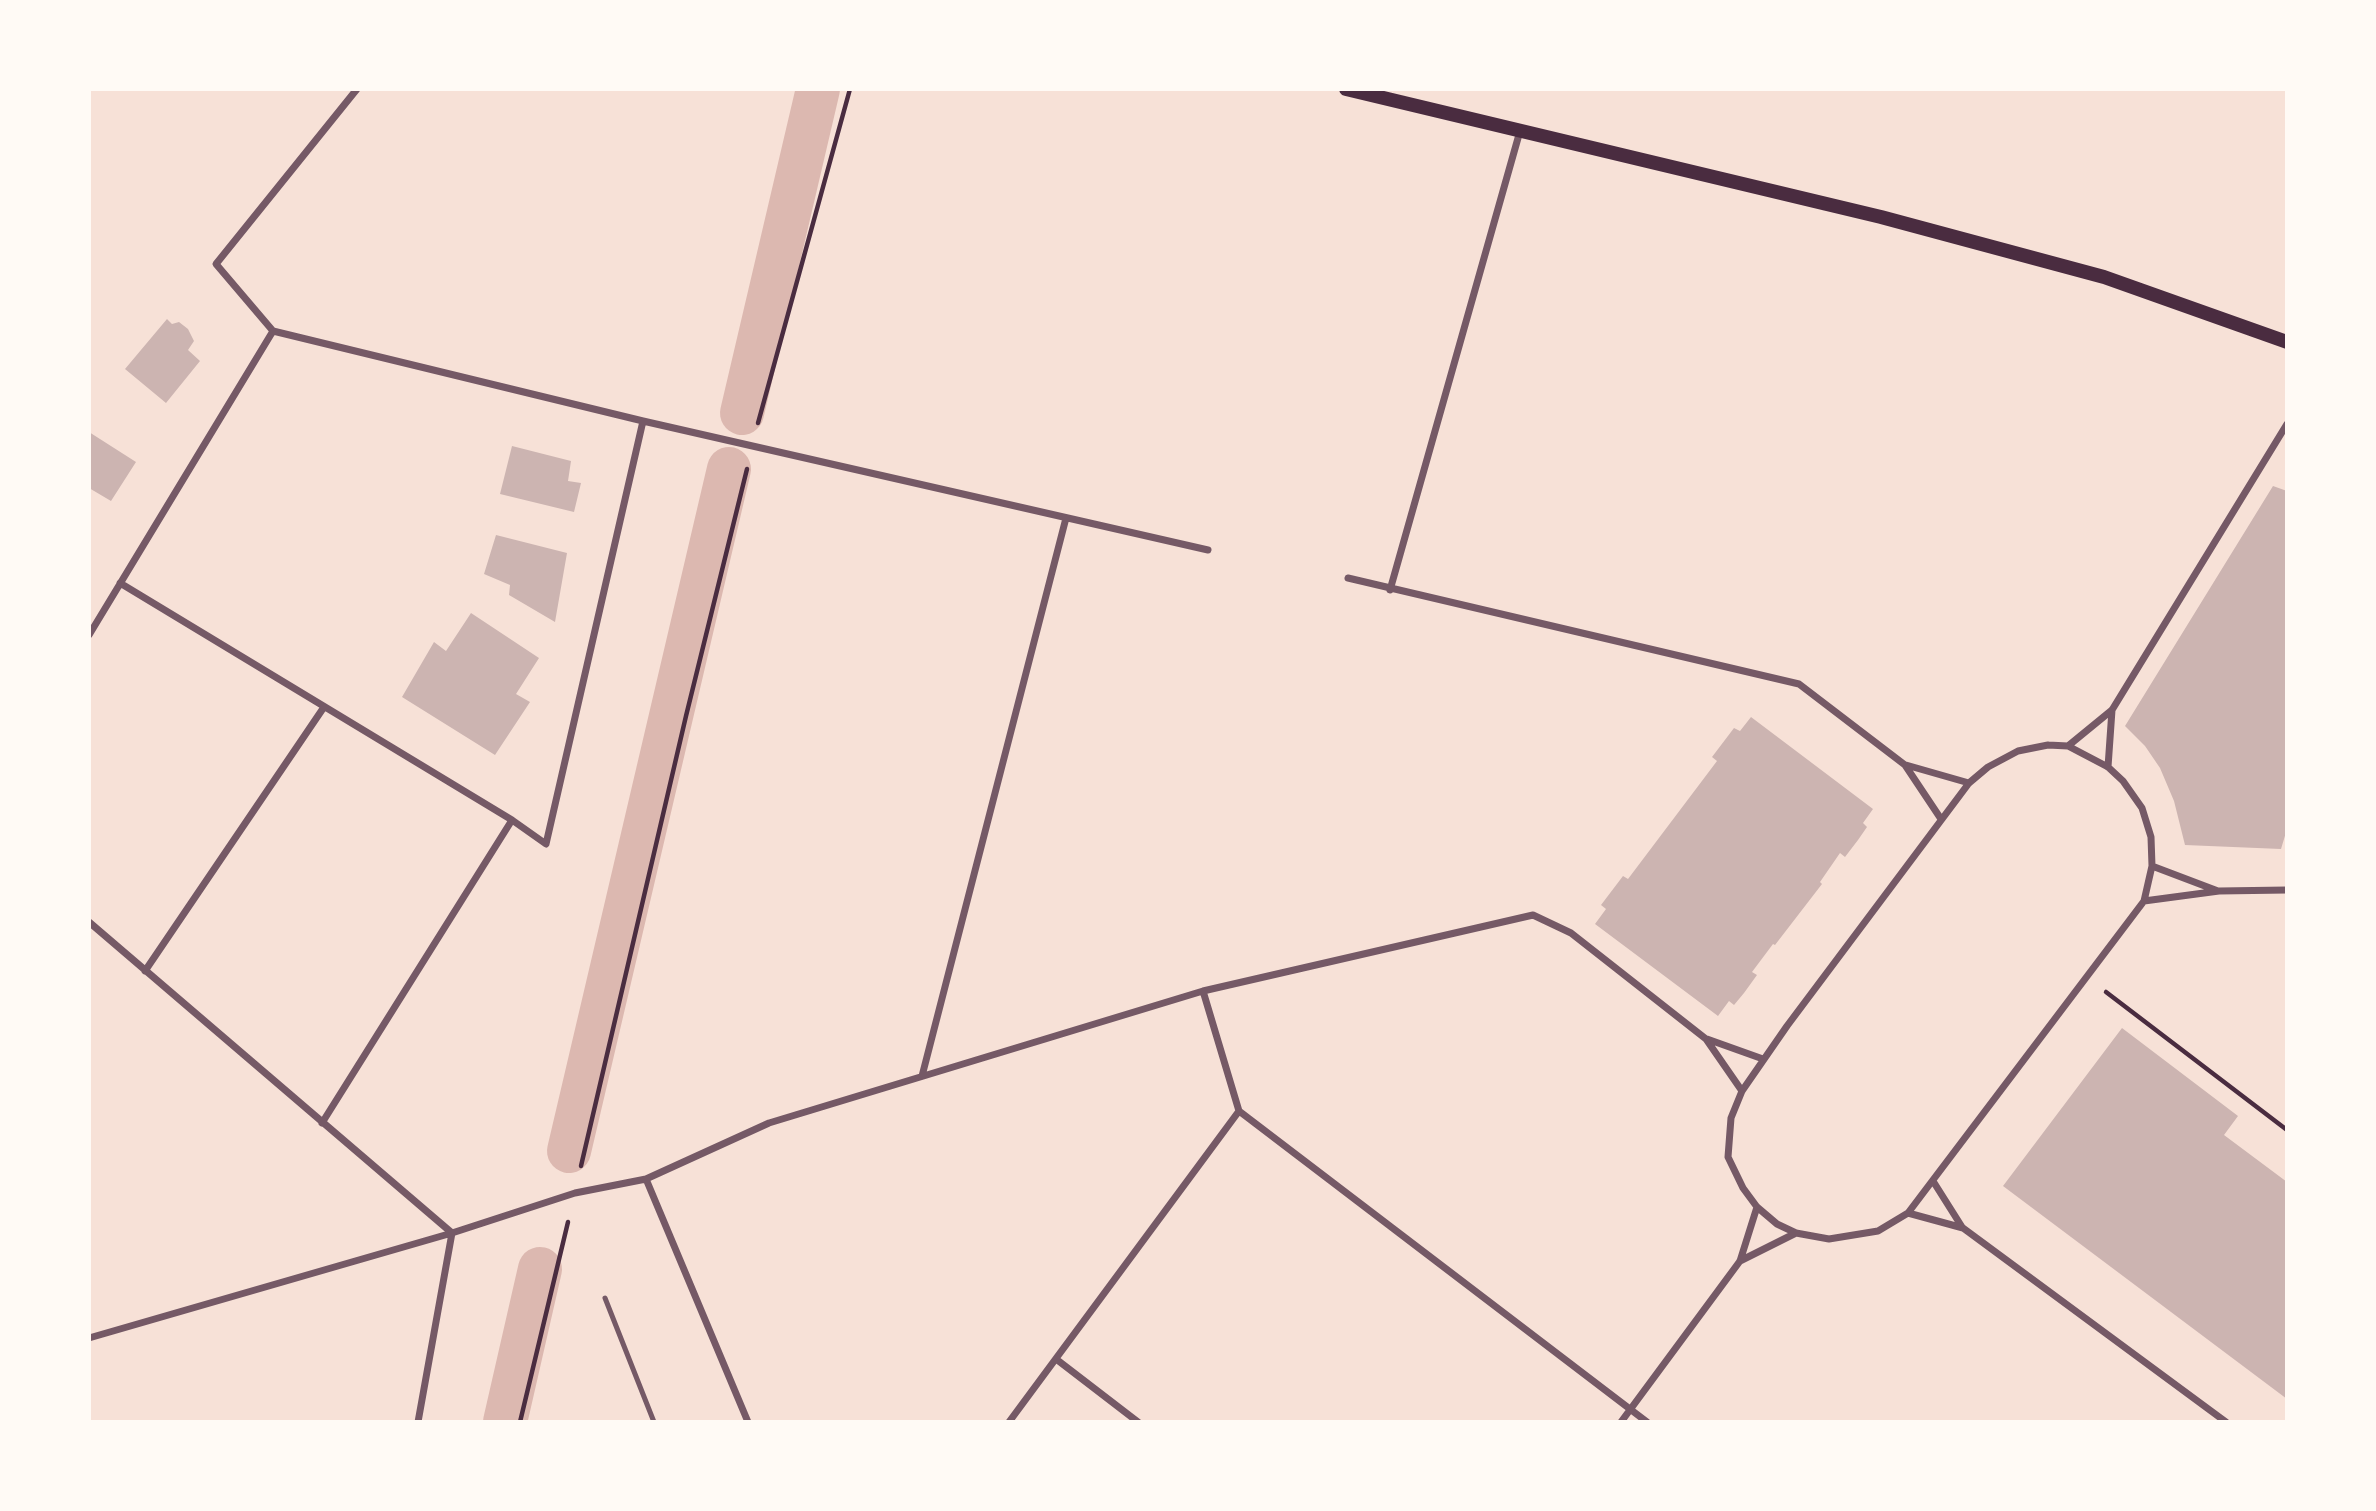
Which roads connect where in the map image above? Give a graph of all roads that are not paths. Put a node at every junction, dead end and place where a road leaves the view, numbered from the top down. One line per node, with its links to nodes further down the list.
1 (357, 89): 4 (street)
2 (1346, 89): 3 (main road)
3 (1520, 131): 5 (main road); 12 (street)
4 (273, 331): 6 (street); 11 (street)
5 (2287, 342)
6 (643, 421): 8 (street); 21 (street)
7 (2287, 424): 15 (street)
8 (1066, 518): 9 (street); 31 (street)
9 (1208, 550)
10 (1348, 578): 12 (street)
11 (120, 583): 13 (street); 14 (street)
12 (1390, 590): 17 (street)
13 (89, 635)
14 (324, 707): 21 (street); 27 (street)
15 (2112, 710): 16 (street); 18 (street)
16 (2068, 746): 18 (street); 19 (street)
17 (1905, 765): 19 (street); 20 (street)
18 (2108, 767): 22 (street)
19 (1969, 783): 20 (street)
20 (1941, 819): 30 (street)
21 (512, 820): 34 (street)
22 (2152, 866): 24 (street); 25 (street)
23 (2287, 890): 24 (street)
24 (2219, 891): 25 (street)
25 (2144, 901): 36 (street)
26 (89, 922): 27 (street)
27 (145, 971): 34 (street)
28 (1203, 991): 29 (street); 31 (street); 33 (street)
29 (1706, 1039): 30 (street); 32 (street)
30 (1763, 1059): 32 (street)
31 (922, 1076): 35 (street)
32 (1742, 1091): 37 (street)
33 (1239, 1111): 45 (street); 46 (street)
34 (322, 1123): 40 (street)
35 (646, 1179): 40 (street); 49 (street)
36 (1933, 1181): 38 (street); 39 (street)
37 (1757, 1207): 41 (street); 42 (street)
38 (1908, 1213): 39 (street); 41 (street)
39 (1963, 1228): 54 (street)
40 (452, 1233): 44 (street); 47 (street)
41 (1796, 1233): 42 (street)
42 (1740, 1261): 46 (street)
43 (605, 1298): 48 (lane)
44 (89, 1338)
45 (1056, 1359): 50 (street); 51 (street)
46 (1631, 1409): 52 (street); 53 (street)
47 (418, 1422)
48 (654, 1422)
49 (748, 1422)
50 (1009, 1422)
51 (1139, 1422)
52 (1621, 1422)
53 (1647, 1422)
54 (2227, 1422)

